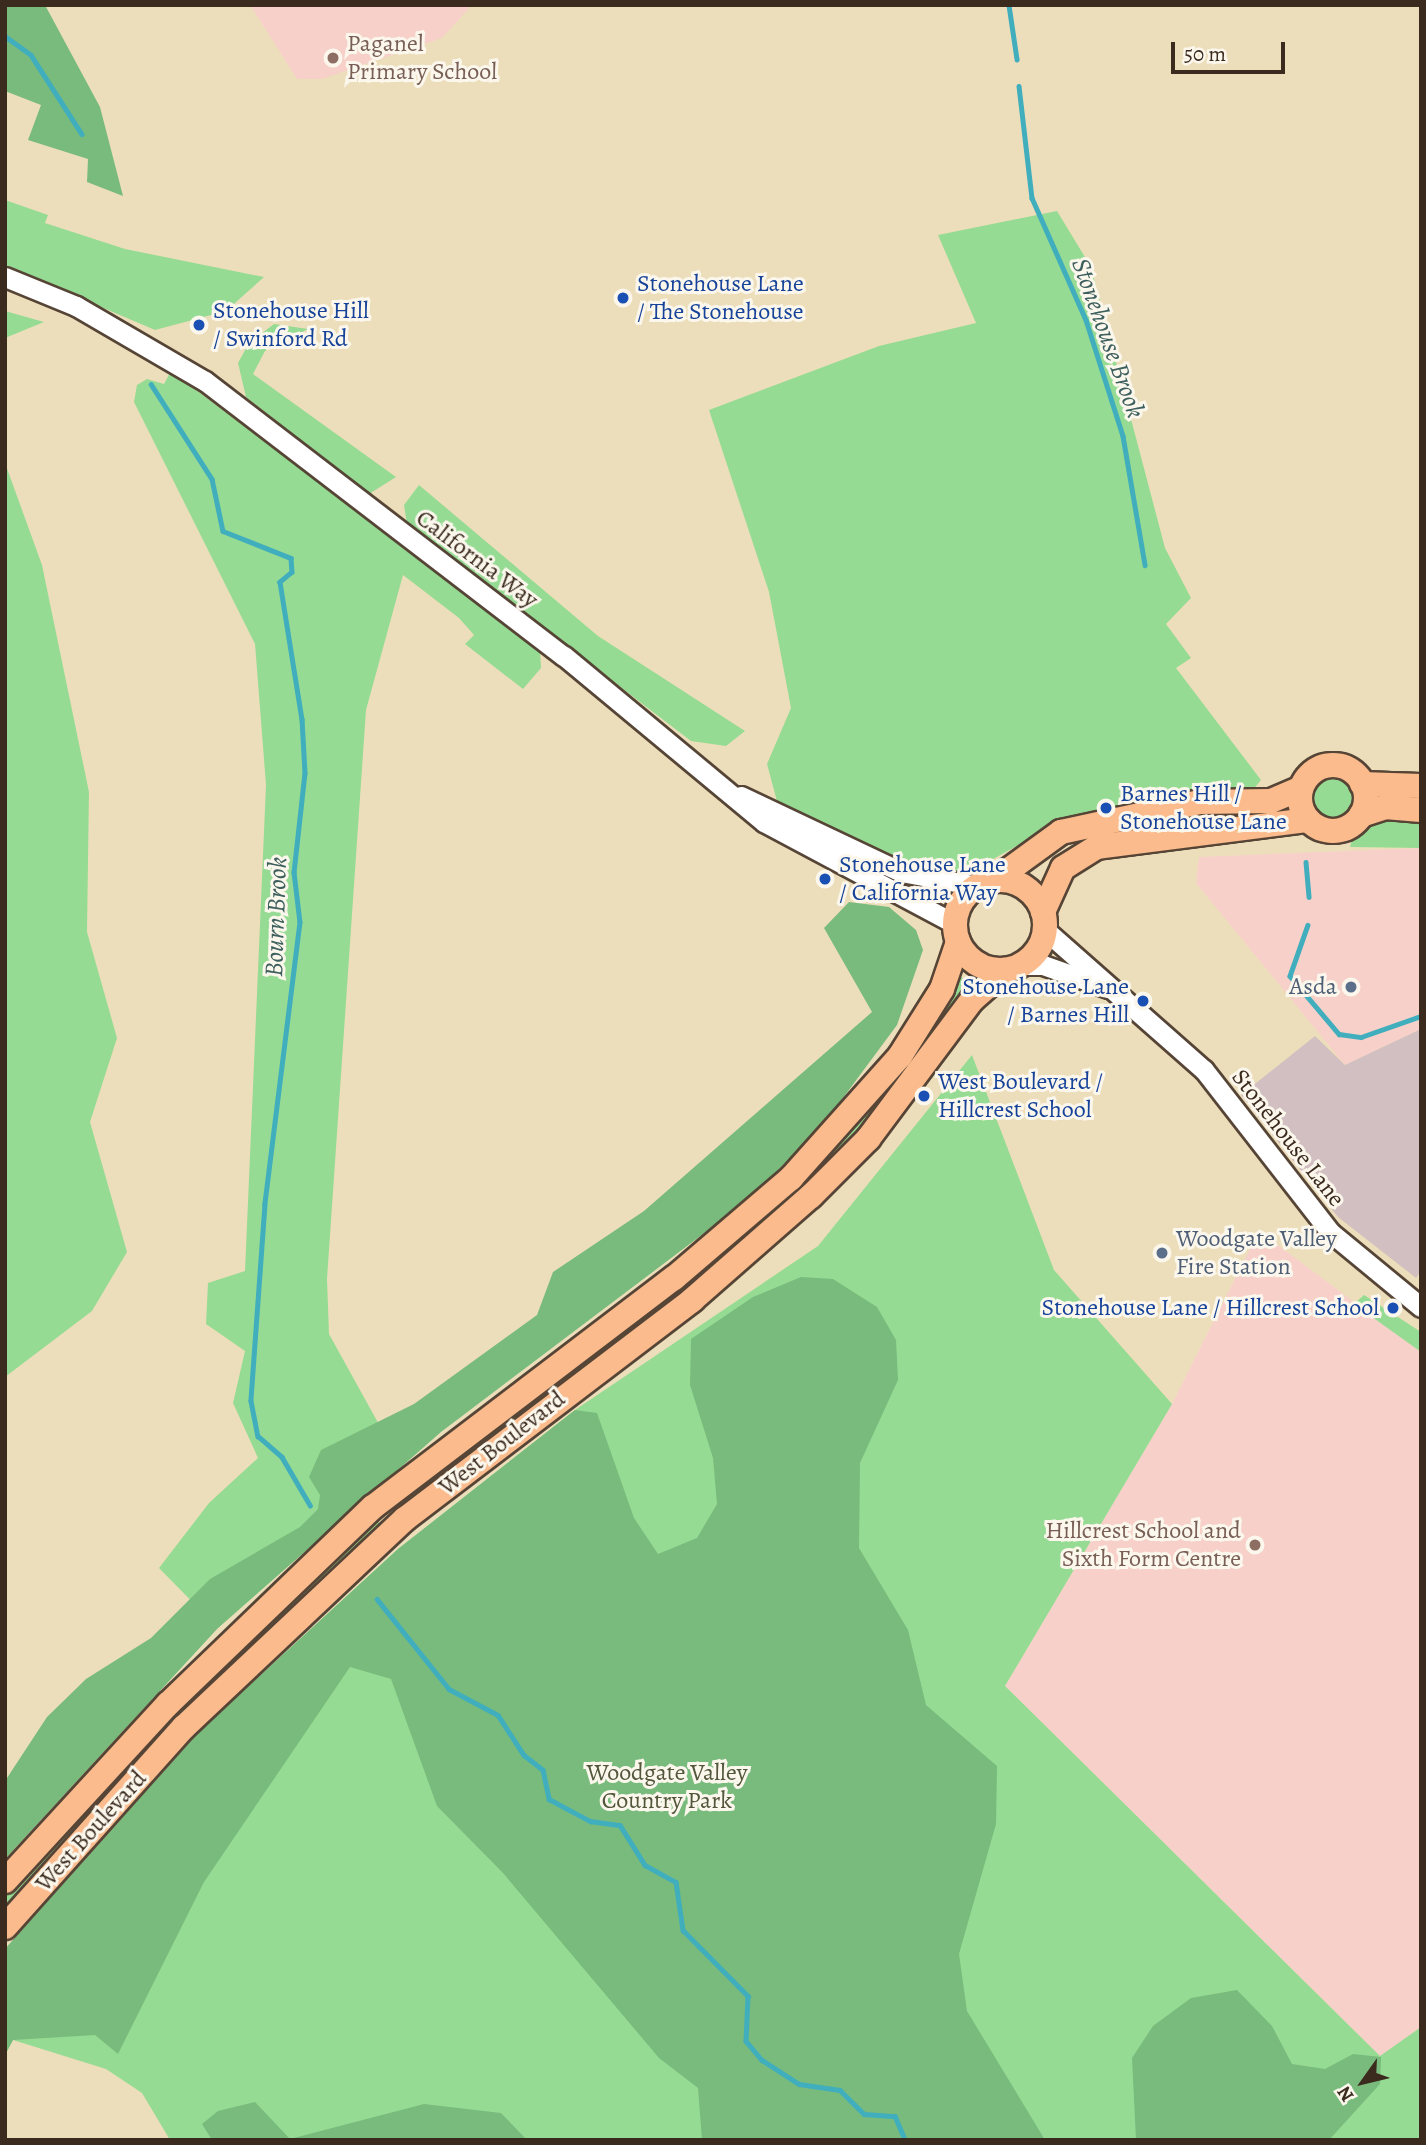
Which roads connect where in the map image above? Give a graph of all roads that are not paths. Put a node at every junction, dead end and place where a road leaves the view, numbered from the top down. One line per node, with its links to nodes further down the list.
1 (5, 277): 5 (street, California Way)
2 (1363, 784): 3 (main road); 4 (main road); 7 (main road)
3 (1421, 786)
4 (1301, 788): 8 (main road); 9 (main road)
5 (740, 796): 9 (street, California Way); 11 (street, California Way)
6 (1421, 810): 7 (main road)
7 (1361, 815): 8 (main road)
8 (1308, 820): 10 (main road)
9 (986, 883): 10 (main road); 11 (main road)
10 (1044, 921): 12 (main road); 13 (street, Stonehouse Lane)
11 (956, 933): 12 (main road); 15 (main road, West Boulevard)
12 (1013, 967): 13 (street, Stonehouse Lane); 16 (main road, West Boulevard)
13 (1122, 993): 14 (street, Stonehouse Lane)
14 (1421, 1307)
15 (5, 1881)
16 (5, 1927)

